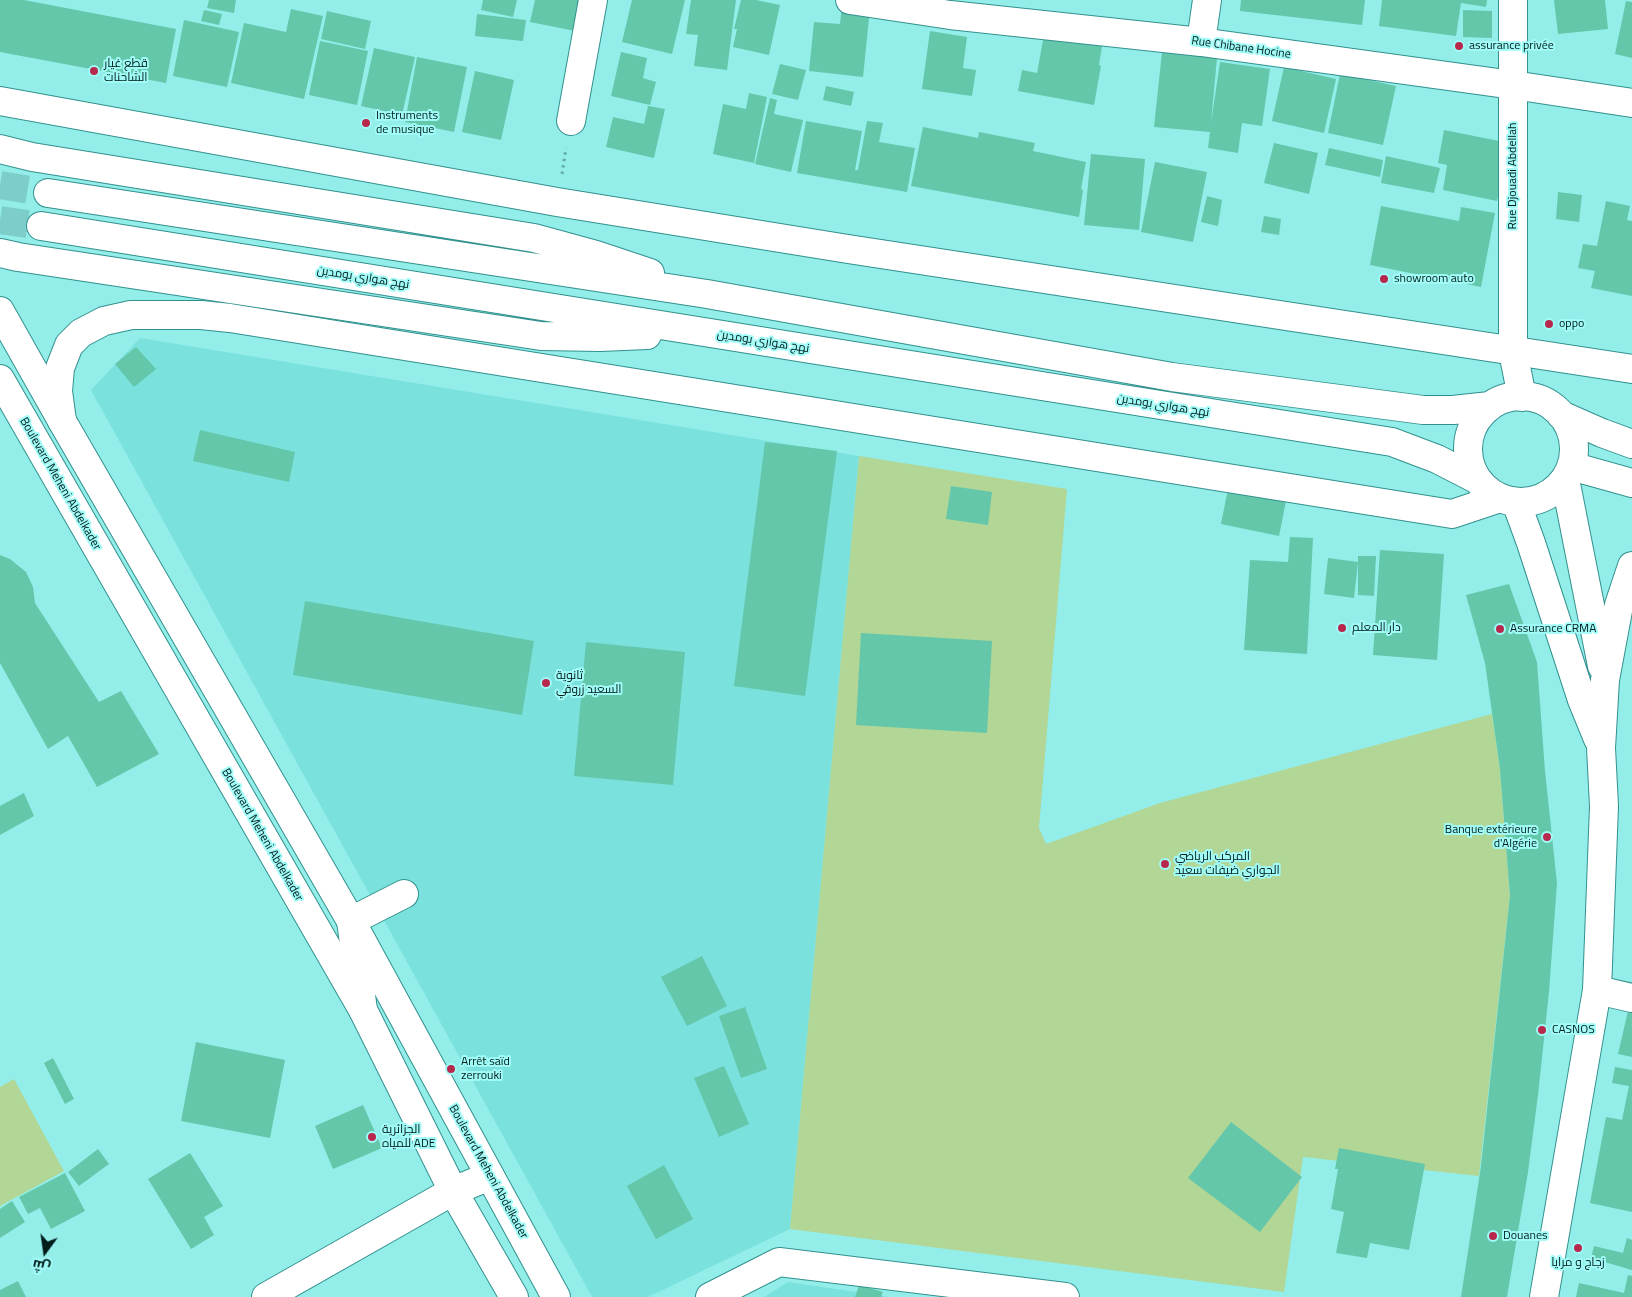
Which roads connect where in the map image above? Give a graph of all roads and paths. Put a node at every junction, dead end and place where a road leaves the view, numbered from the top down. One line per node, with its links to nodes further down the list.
1 (593, 0): 10 (main road)
2 (850, 0): 5 (main road, Rue Chibane Hocine)
3 (1206, 0): 6 (main road)
4 (1513, 0): 7 (main road, Rue Djouadi Abdellah)
5 (951, 7): 6 (main road, Rue Chibane Hocine)
6 (1201, 42): 7 (main road, Rue Chibane Hocine)
7 (1513, 85): 9 (main road, Rue Chibane Hocine); 19 (main road, Rue Djouadi Abdellah)
8 (0, 101): 13 (main road)
9 (1632, 103)
10 (571, 121): 13 (path)
11 (0, 149): 16 (main road)
12 (48, 193): 16 (main road)
13 (557, 202): 19 (main road)
14 (41, 226): 18 (main road, نهج هواري بومدين)
15 (0, 253): 18 (main road)
16 (707, 294): 23 (main road)
17 (0, 311): 25 (main road, Boulevard Meheni Abdelkader)
18 (701, 332): 28 (main road, نهج هواري بومدين)
19 (1514, 352): 20 (main road); 22 (main road, Rue Djouadi Abdellah)
20 (1632, 369)
21 (0, 379): 38 (main road, Boulevard Meheni Abdelkader)
22 (1522, 397): 23 (main road); 24 (main road)
23 (1490, 406): 28 (main road)
24 (1561, 415): 26 (main road); 27 (main road)
25 (62, 422): 30 (main road); 35 (main road, Boulevard Meheni Abdelkader)
26 (1632, 444)
27 (1568, 473): 29 (main road); 30 (main road); 32 (main road)
28 (1478, 480): 30 (main road)
29 (1632, 483)
30 (1508, 500): 33 (main road)
31 (1632, 566): 32 (main road)
32 (1605, 680): 33 (main road)
33 (1601, 748): 36 (main road)
34 (404, 894): 35 (main road)
35 (351, 921): 38 (main road); 39 (main road, Boulevard Meheni Abdelkader)
36 (1597, 990): 37 (main road); 47 (main road)
37 (1632, 998)
38 (363, 1010): 40 (main road, Boulevard Meheni Abdelkader)
39 (490, 1176): 40 (main road); 44 (main road, Boulevard Meheni Abdelkader)
40 (453, 1190): 42 (main road); 43 (main road, Boulevard Meheni Abdelkader)
41 (986, 1292): 45 (main road); 46 (main road)
42 (266, 1297)
43 (514, 1297)
44 (556, 1297)
45 (710, 1297)
46 (1065, 1297)
47 (1544, 1297)

